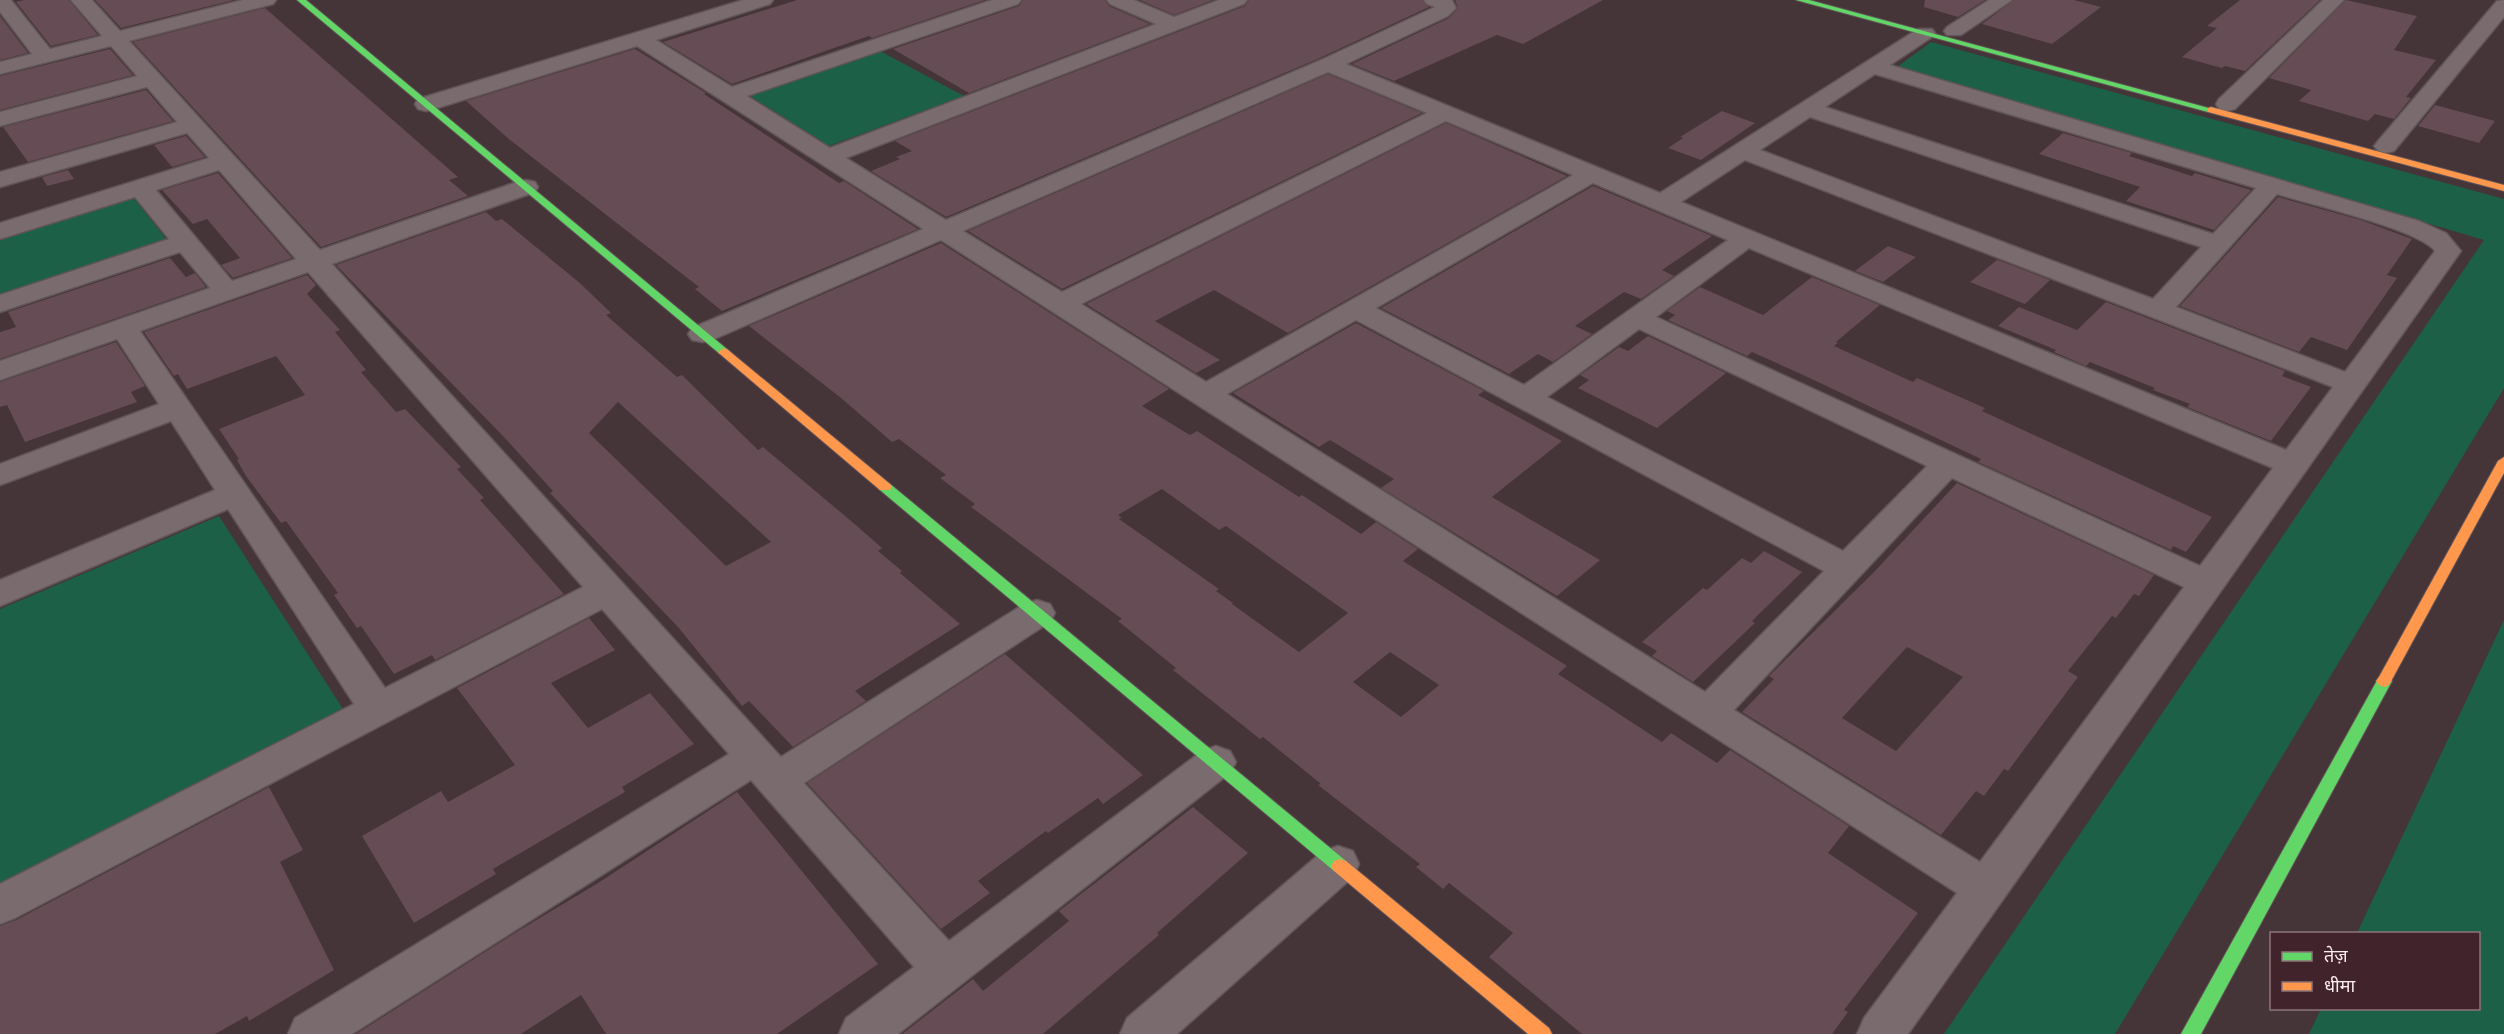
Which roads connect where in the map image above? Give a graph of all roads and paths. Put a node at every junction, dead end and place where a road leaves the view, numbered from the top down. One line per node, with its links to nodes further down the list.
1 (2, 0): 17 (street)
2 (81, 0): 22 (street)
3 (266, 0): 22 (street)
4 (301, 0): 29 (street)
5 (763, 0): 15 (street)
6 (1011, 0): 28 (street)
7 (1117, 0): 18 (street)
8 (1237, 0): 18 (street)
9 (1434, 0): 24 (street)
10 (1800, 0): 20 (street)
11 (1836, 0): 19 (street)
12 (2002, 0): 19 (street)
13 (2302, 0): 14 (street)
14 (2331, 3): 30 (street)
15 (727, 4): 21 (street)
16 (2504, 4): 35 (street)
17 (9, 24): 23 (street)
18 (1173, 24): 37 (street)
19 (1954, 31): 30 (street)
20 (1924, 33): 25 (street); 45 (street)
21 (639, 38): 28 (street); 29 (street)
22 (116, 39): 23 (street); 27 (street)
23 (45, 57): 26 (street)
24 (1328, 64): 32 (street); 47 (street)
25 (1873, 67): 31 (street); 42 (street)
26 (0, 68)
27 (152, 79): 33 (street); 34 (street)
28 (729, 95): 37 (street)
29 (426, 104): 44 (street)
30 (2228, 104): 35 (street)
31 (1808, 109): 36 (street); 51 (street)
32 (1445, 113): 39 (street); 55 (street)
33 (0, 119)
34 (193, 124): 38 (street); 41 (street)
35 (2386, 146): 40 (street)
36 (1743, 151): 46 (street); 57 (street)
37 (827, 157): 47 (street)
38 (225, 161): 43 (street); 52 (street)
39 (1592, 174): 46 (street); 56 (street)
40 (2504, 177)
41 (0, 180)
42 (2272, 185): 51 (street); 62 (street)
43 (140, 187): 48 (street); 50 (street)
44 (526, 187): 52 (street); 60 (street)
45 (2504, 188)
46 (1662, 203): 49 (street)
47 (943, 230): 55 (street); 60 (street)
48 (0, 231)
49 (1748, 238): 58 (street); 68 (street)
50 (185, 242): 53 (street); 54 (street)
51 (2218, 244): 57 (street)
52 (316, 261): 53 (street); 73 (street)
53 (227, 292): 59 (street)
54 (0, 304)
55 (1060, 304): 63 (street)
56 (1355, 308): 63 (street); 64 (street)
57 (2158, 310): 62 (street)
58 (1637, 318): 64 (street); 67 (street)
59 (124, 328): 61 (street); 65 (street)
60 (702, 334): 75 (street)
61 (0, 371)
62 (2351, 384): 68 (street)
63 (1204, 395): 77 (street)
64 (1526, 398): 71 (street)
65 (177, 408): 69 (street); 70 (street)
66 (2504, 461): 89 (street)
67 (1948, 463): 71 (street); 72 (street)
68 (2293, 465): 72 (street)
69 (0, 475)
70 (234, 494): 74 (street); 76 (street)
71 (1847, 568): 77 (street)
72 (2206, 583): 81 (street)
73 (608, 590): 76 (street); 79 (street)
74 (0, 594)
75 (1037, 613): 78 (street); 79 (street)
76 (378, 709): 82 (street)
77 (1708, 713): 81 (street)
78 (1216, 762): 80 (street); 83 (street)
79 (767, 768): 83 (street); 84 (street)
80 (1338, 864): 86 (street); 87 (street)
81 (1985, 888): 88 (street)
82 (0, 905)
83 (946, 970): 85 (street)
84 (311, 1034)
85 (862, 1034)
86 (1143, 1034)
87 (1542, 1034)
88 (1880, 1034)
89 (2191, 1034)

